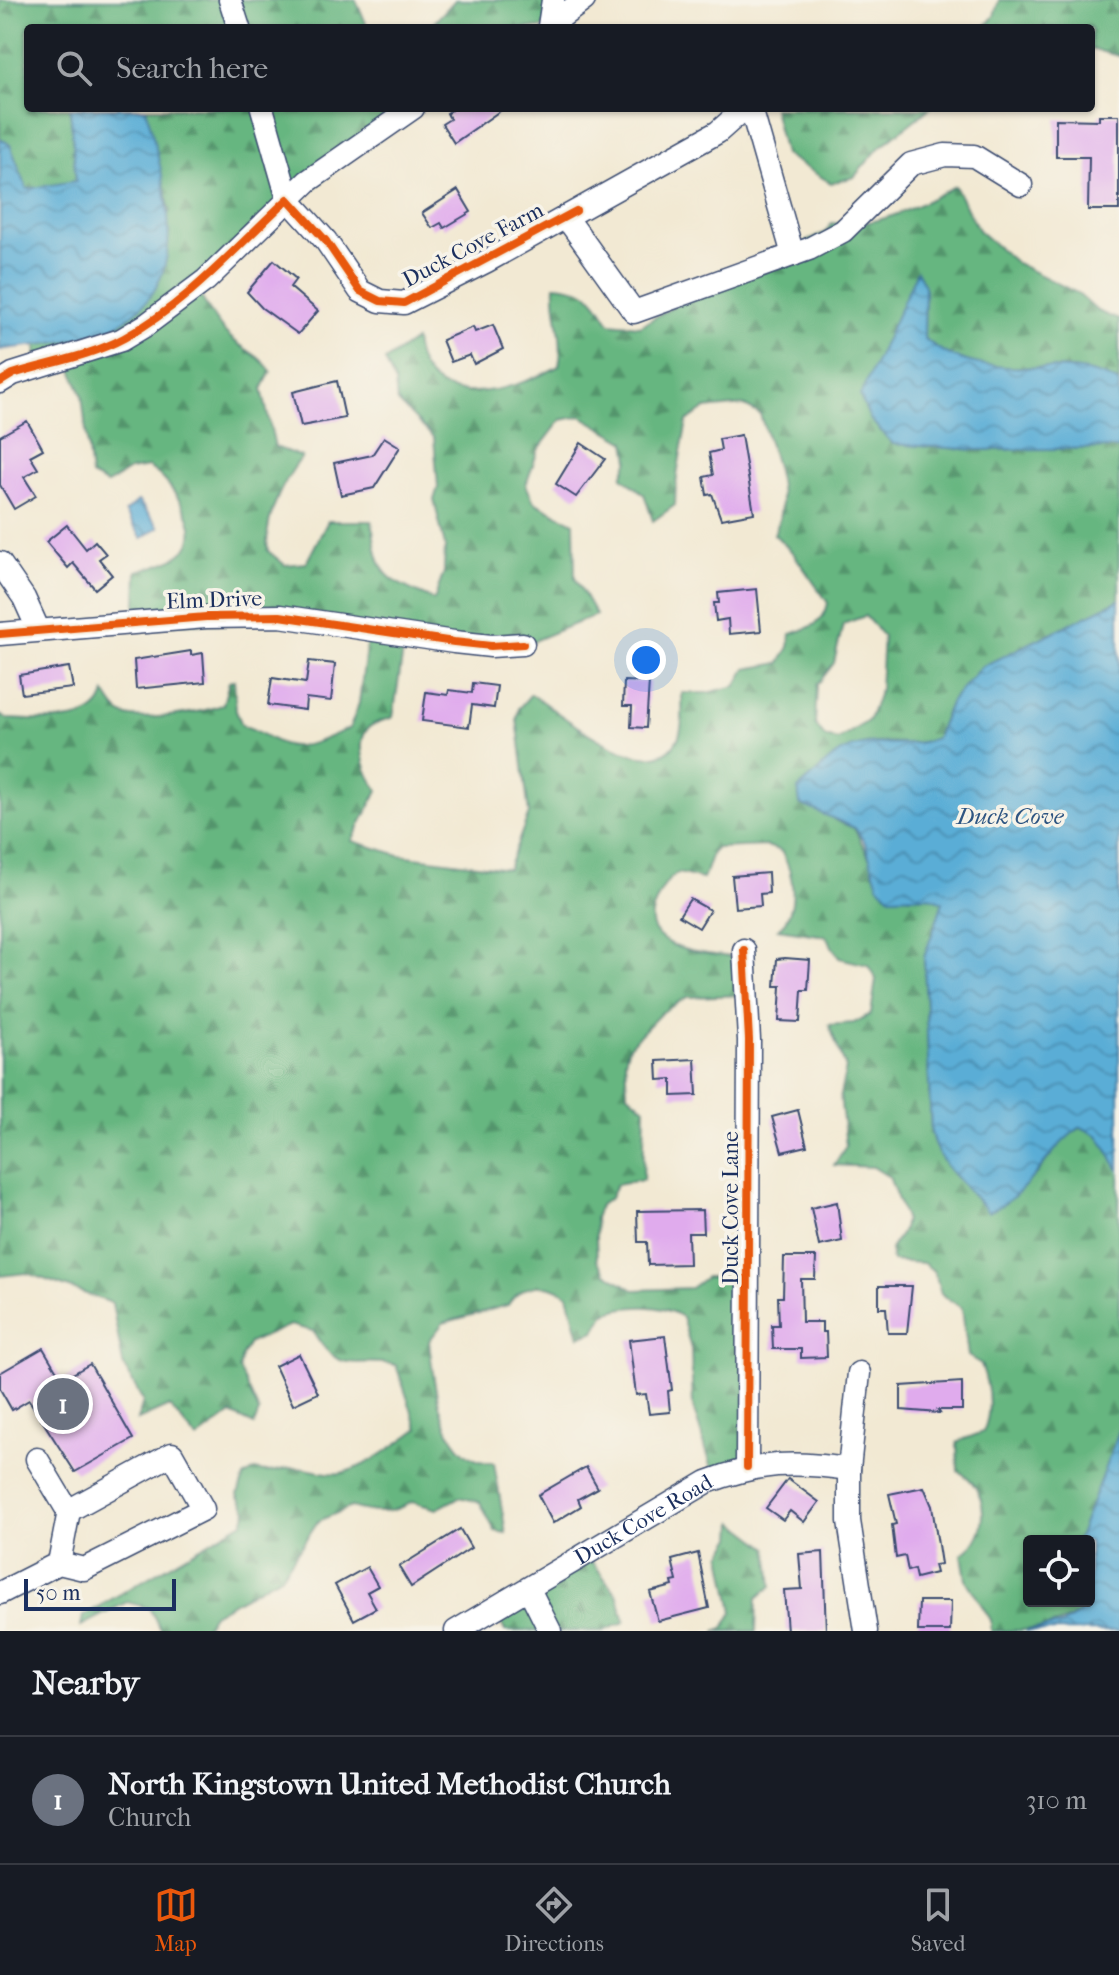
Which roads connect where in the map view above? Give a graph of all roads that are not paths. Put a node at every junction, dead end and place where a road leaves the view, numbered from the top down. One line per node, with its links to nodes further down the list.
1 (230, 0): 4 (street)
2 (553, 0): 5 (street)
3 (584, 0): 6 (street)
4 (238, 24)
5 (548, 24)
6 (551, 24)
7 (263, 112): 12 (street)
8 (408, 112): 12 (street)
9 (740, 112): 13 (street, Duck Cove Farm)
10 (752, 112): 14 (street)
11 (1021, 185): 14 (street)
12 (288, 199): 13 (street, Duck Cove Farm); 15 (street)
13 (571, 214): 14 (street)
14 (793, 255)
15 (0, 382)
16 (0, 563): 17 (street)
17 (38, 629): 18 (street, Elm Drive); 19 (street, Elm Drive)
18 (0, 634)
19 (523, 644)
20 (744, 950): 23 (street, Duck Cove Lane)
21 (859, 1373): 24 (street)
22 (37, 1459): 25 (street)
23 (747, 1467): 24 (street, Duck Cove Road); 27 (street, Duck Cove Road)
24 (849, 1469): 31 (street)
25 (69, 1511): 26 (street); 26 (street)
26 (59, 1563): 28 (street)
27 (529, 1589): 29 (street, Duck Cove Road); 30 (street)
28 (0, 1593)
29 (456, 1631)
30 (550, 1631)
31 (866, 1631)

